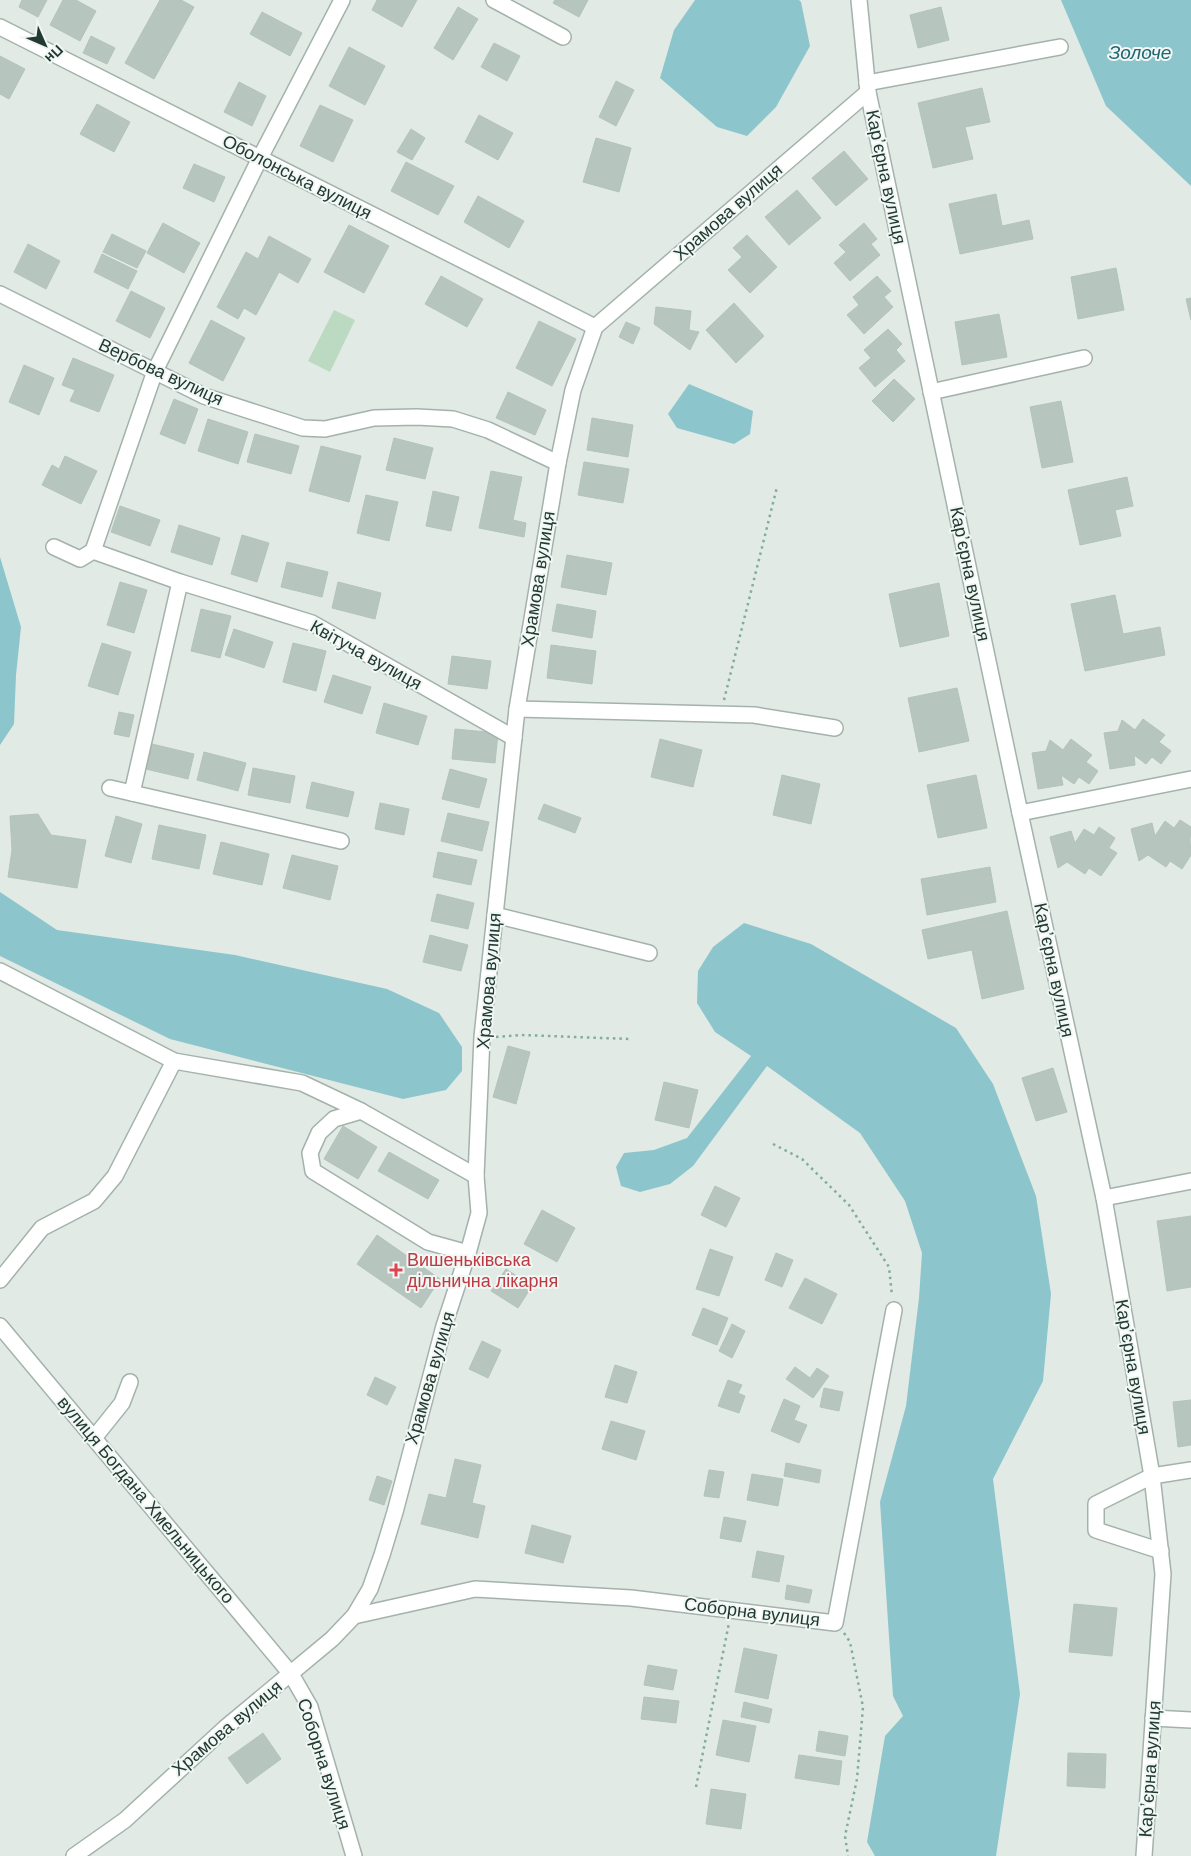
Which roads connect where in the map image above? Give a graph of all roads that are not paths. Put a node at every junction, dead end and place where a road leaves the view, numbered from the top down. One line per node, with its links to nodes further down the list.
1 (342, 0): 8 (street)
2 (494, 0): 5 (street)
3 (859, 0): 7 (street, Карʼєрна вулиця)
4 (0, 27): 8 (street, Оболонська вулиця)
5 (563, 37)
6 (1060, 47): 7 (street)
7 (868, 88): 10 (street, Храмова вулиця); 13 (street, Карʼєрна вулиця)
8 (260, 158): 10 (street, Оболонська вулиця); 12 (street)
9 (0, 294): 12 (street, Вербова вулиця)
10 (594, 327): 14 (street, Храмова вулиця)
11 (1084, 358): 13 (street)
12 (155, 371): 14 (street, Вербова вулиця); 16 (street)
13 (931, 392): 24 (street, Карʼєрна вулиця)
14 (558, 463): 18 (street, Храмова вулиця)
15 (54, 547): 16 (street)
16 (93, 551): 17 (street, Квітуча вулиця)
17 (180, 582): 20 (street, Квітуча вулиця); 23 (street)
18 (517, 708): 19 (street); 20 (street, Храмова вулиця)
19 (835, 728)
20 (514, 738): 26 (street, Храмова вулиця)
21 (1191, 779): 24 (street)
22 (110, 788): 23 (street)
23 (132, 793): 25 (street)
24 (1020, 813): 33 (street, Карʼєрна вулиця)
25 (341, 841)
26 (495, 915): 27 (street); 31 (street, Храмова вулиця)
27 (649, 953)
28 (0, 971): 29 (street)
29 (174, 1061): 30 (street); 35 (street)
30 (361, 1111): 31 (street); 34 (street)
31 (476, 1176): 34 (street, Храмова вулиця)
32 (1191, 1181): 33 (street)
33 (1104, 1198): 41 (street, Карʼєрна вулиця)
34 (468, 1253): 43 (street, Храмова вулиця)
35 (0, 1280)
36 (894, 1310): 43 (street, Соборна вулиця)
37 (0, 1326): 39 (street, вулиця Богдана Хмельницького)
38 (130, 1382): 39 (street)
39 (94, 1438): 44 (street, вулиця Богдана Хмельницького)
40 (1191, 1470): 41 (street)
41 (1152, 1476): 42 (street, Карʼєрна вулиця); 42 (street)
42 (1161, 1551): 45 (street, Карʼєрна вулиця)
43 (354, 1616): 44 (street, Храмова вулиця)
44 (291, 1674): 47 (street, Храмова вулиця); 48 (street, Соборна вулиця)
45 (1153, 1718): 46 (street); 49 (street, Карʼєрна вулиця)
46 (1191, 1720)
47 (74, 1856)
48 (354, 1856)
49 (1144, 1856)

